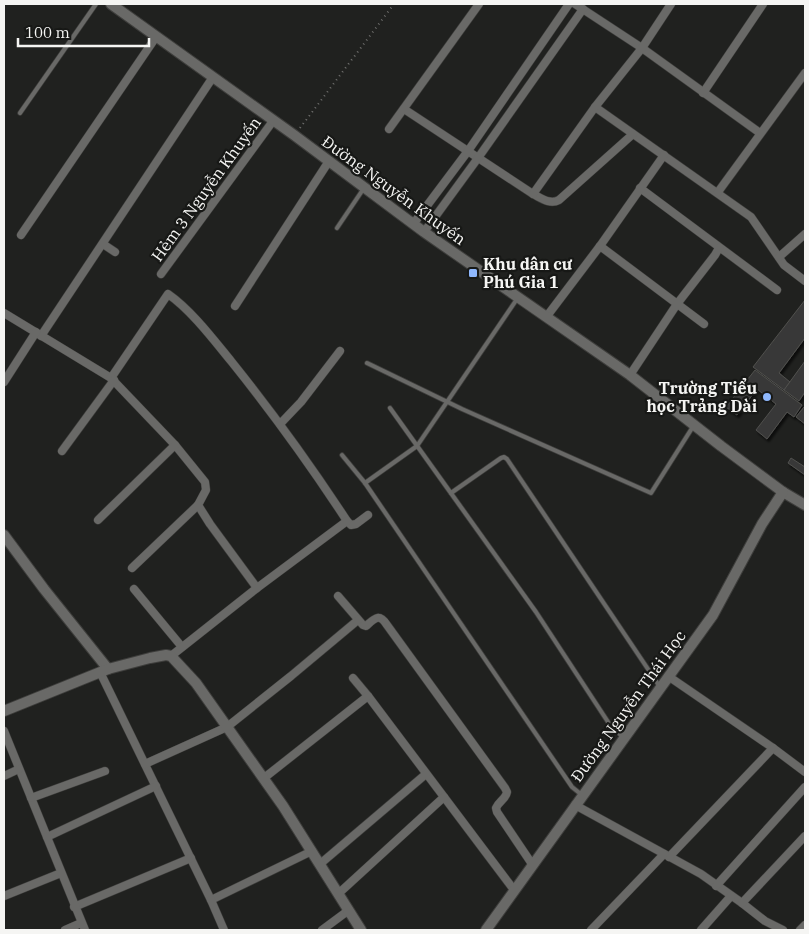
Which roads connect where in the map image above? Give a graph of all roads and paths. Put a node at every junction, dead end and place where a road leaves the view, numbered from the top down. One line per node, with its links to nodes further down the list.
1 (96, 4): 17 (lane)
2 (111, 4): 10 (street, Đường Nguyễn Khuyến)
3 (394, 4): 22 (path)
4 (480, 4): 16 (street)
5 (569, 4): 23 (street)
6 (575, 4): 9 (street)
7 (671, 4): 11 (street)
8 (763, 4): 14 (street)
9 (583, 9): 11 (street); 25 (street)
10 (156, 36): 13 (street, Đường Nguyễn Khuyến); 35 (street)
11 (642, 48): 14 (street); 15 (street)
12 (805, 73): 20 (street)
13 (212, 77): 18 (street, Đường Nguyễn Khuyến); 36 (street)
14 (703, 93): 20 (street)
15 (595, 107): 21 (street); 30 (street)
16 (404, 109): 19 (street); 23 (street)
17 (20, 113)
18 (273, 121): 22 (street, Đường Nguyễn Khuyến); 41 (street, Hẻm 3 Nguyễn Khuyến)
19 (389, 129)
20 (760, 133): 29 (street)
21 (633, 134): 24 (street); 30 (street)
22 (294, 135): 26 (street, Đường Nguyễn Khuyến)
23 (468, 151): 25 (street); 31 (street)
24 (664, 155): 28 (street); 29 (street)
25 (478, 158): 30 (street); 33 (street)
26 (328, 161): 27 (street, Đường Nguyễn Khuyến); 46 (street)
27 (364, 187): 31 (street, Đường Nguyễn Khuyến); 32 (lane)
28 (640, 188): 37 (street); 38 (street)
29 (718, 192): 40 (street)
30 (533, 194)
31 (414, 223): 33 (street, Đường Nguyễn Khuyến)
32 (337, 228)
33 (424, 232): 44 (street, Đường Nguyễn Khuyến)
34 (805, 234): 40 (street)
35 (21, 235)
36 (103, 244): 39 (street); 50 (street)
37 (600, 246): 45 (street); 48 (street)
38 (719, 248): 43 (street); 45 (street)
39 (115, 252)
40 (779, 258): 42 (street)
41 (162, 274)
42 (805, 281)
43 (777, 290)
44 (518, 297): 48 (street, Đường Nguyễn Khuyến); 56 (lane)
45 (677, 304): 49 (street); 53 (street)
46 (235, 306)
47 (4, 313): 50 (street)
48 (547, 316): 53 (street, Đường Nguyễn Khuyến)
49 (704, 324)
50 (39, 334): 54 (street); 55 (street)
51 (340, 351): 58 (street)
52 (367, 362): 56 (lane)
53 (630, 375): 59 (street, Đường Nguyễn Khuyến)
54 (113, 379): 58 (street); 60 (street); 62 (street)
55 (4, 382)
56 (448, 402): 59 (lane); 61 (lane)
57 (390, 408): 61 (lane)
58 (280, 424): 71 (street)
59 (694, 425): 65 (street, Đường Nguyễn Khuyến)
60 (175, 445): 68 (street); 70 (street)
61 (417, 446): 64 (lane); 66 (lane)
62 (62, 451)
63 (342, 455): 64 (lane)
64 (365, 483): 99 (lane)
65 (783, 492): 67 (street, Đường Nguyễn Khuyến); 81 (street, Đường Nguyễn Thái Học)
66 (451, 493): 83 (lane); 88 (lane)
67 (805, 505)
68 (198, 506): 73 (street); 74 (street)
69 (368, 515): 71 (street)
70 (98, 520)
71 (347, 522): 74 (street)
72 (4, 535): 80 (street)
73 (132, 568)
74 (257, 588): 78 (street)
75 (134, 589): 78 (street)
76 (338, 596): 77 (street)
77 (358, 620): 86 (street); 109 (street)
78 (182, 647): 79 (street)
79 (171, 656): 80 (street); 86 (street)
80 (104, 670): 85 (street); 90 (street)
81 (668, 676): 83 (street, Đường Nguyễn Thái Học); 89 (street)
82 (353, 678): 84 (street)
83 (660, 687): 88 (street, Đường Nguyễn Thái Học)
84 (368, 696): 94 (street); 96 (street)
85 (4, 711)
86 (227, 727): 90 (street); 96 (street)
87 (4, 730): 91 (street)
88 (624, 738): 99 (street, Đường Nguyễn Thái Học)
89 (773, 748): 93 (street); 106 (street)
90 (145, 764): 97 (street)
91 (20, 769): 95 (street); 101 (street)
92 (105, 771): 101 (street)
93 (805, 772)
94 (426, 774): 100 (street); 108 (street)
95 (4, 776)
96 (264, 778): 105 (street)
97 (156, 786): 104 (street); 107 (street)
98 (805, 787): 111 (street)
99 (582, 795): 102 (street, Đường Nguyễn Thái Học)
100 (444, 797): 112 (street); 113 (street)
101 (31, 798): 104 (street)
102 (575, 805): 106 (street); 109 (street, Đường Nguyễn Thái Học)
103 (805, 836): 117 (street)
104 (47, 837): 110 (street)
105 (312, 851): 108 (street); 116 (street)
106 (666, 855): 111 (street); 127 (street)
107 (191, 858): 116 (street); 118 (street)
108 (320, 864): 113 (street)
109 (532, 864): 112 (street, Đường Nguyễn Thái Học)
110 (61, 872): 114 (street); 118 (street)
111 (716, 886): 115 (street)
112 (514, 890): 126 (street, Đường Nguyễn Thái Học)
113 (338, 894): 119 (street)
114 (4, 896)
115 (731, 896): 117 (street); 128 (street)
116 (212, 900): 123 (street)
117 (742, 903): 129 (street)
118 (74, 906): 121 (street)
119 (349, 910): 124 (street); 125 (street)
120 (805, 925): 130 (street)
121 (83, 926): 122 (street)
122 (65, 930)
123 (224, 930)
124 (322, 930)
125 (361, 930)
126 (486, 930)
127 (590, 930)
128 (701, 930)
129 (783, 930)
130 (800, 930)

